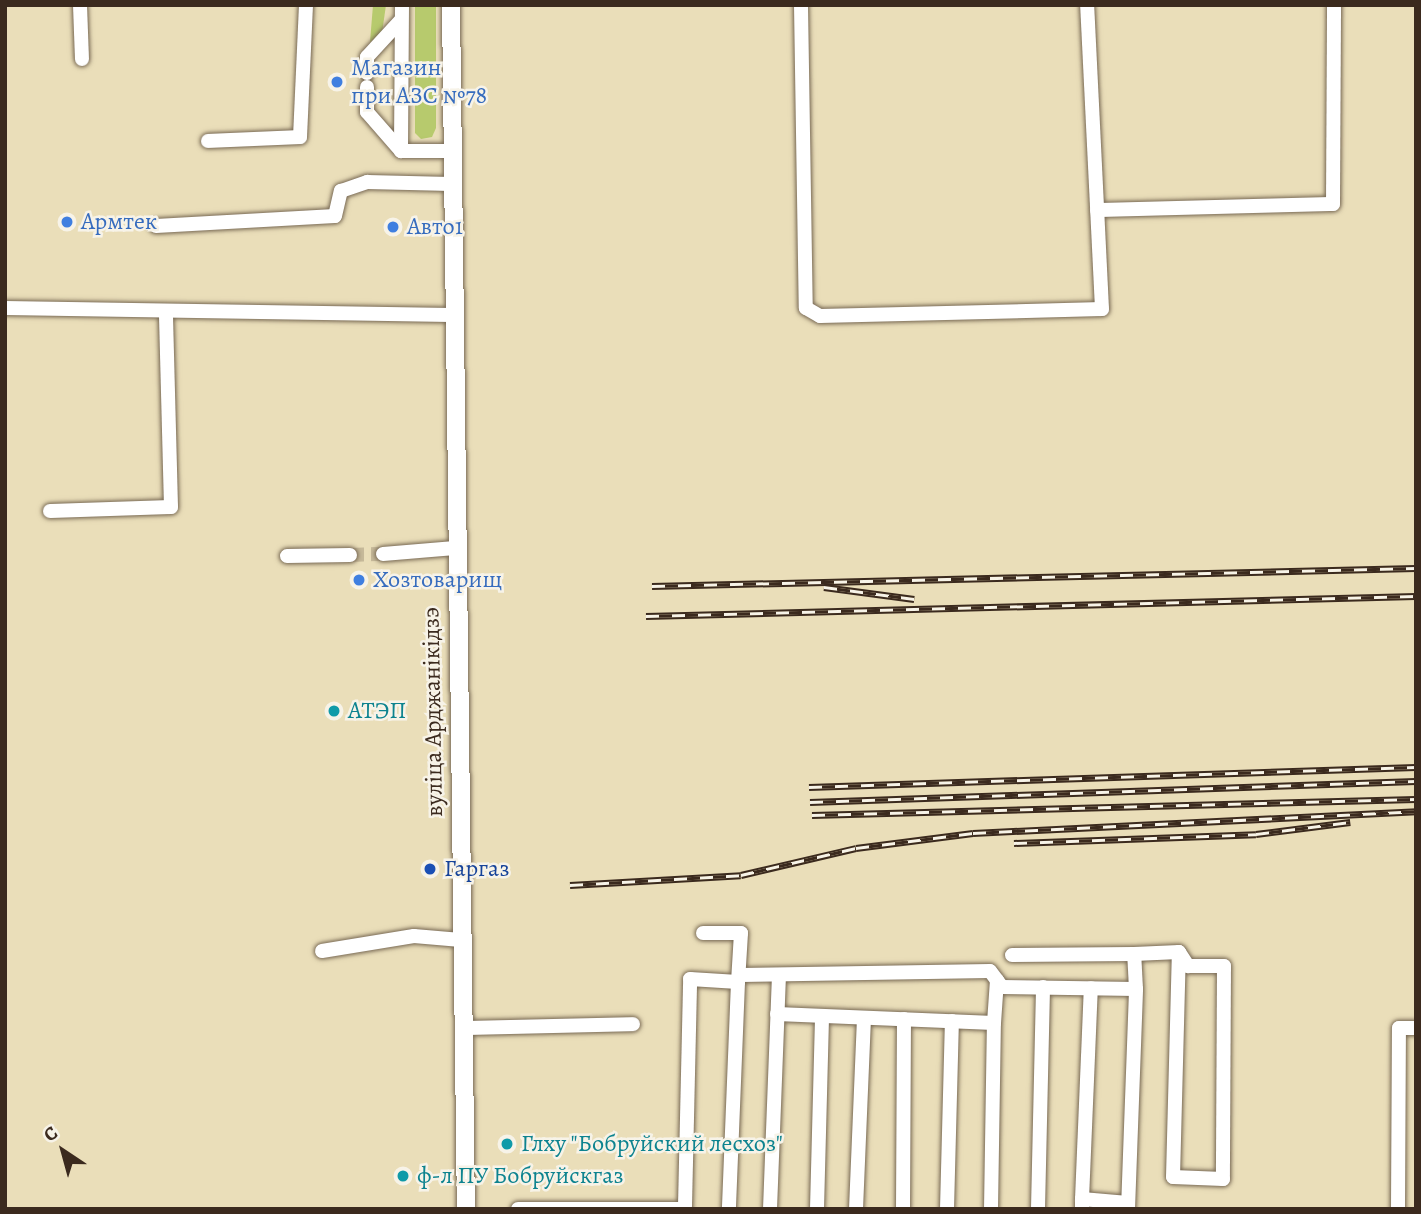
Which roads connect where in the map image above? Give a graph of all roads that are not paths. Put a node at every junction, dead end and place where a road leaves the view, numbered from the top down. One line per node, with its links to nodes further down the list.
1 (80, 5): 8 (lane)
2 (306, 5): 9 (lane)
3 (451, 5): 10 (main road, вуліца Арджанікідзэ)
4 (801, 5): 13 (lane)
5 (1087, 5): 13 (lane)
6 (1334, 5): 13 (lane)
7 (401, 12): 11 (lane); 11 (lane)
8 (82, 58)
9 (208, 141)
10 (451, 150): 11 (lane); 12 (main road, вуліца Арджанікідзэ)
11 (401, 151)
12 (451, 184): 14 (lane); 17 (main road, вуліца Арджанікідзэ)
13 (1097, 210)
14 (156, 226)
15 (5, 308): 16 (lane)
16 (166, 312): 17 (lane); 18 (lane)
17 (451, 315): 19 (main road, вуліца Арджанікідзэ)
18 (50, 511)
19 (455, 548): 20 (lane); 24 (main road, вуліца Арджанікідзэ)
20 (383, 554)
21 (350, 555): 22 (lane)
22 (287, 556)
23 (703, 933): 30 (lane)
24 (461, 940): 25 (lane); 42 (main road, вуліца Арджанікідзэ)
25 (322, 951)
26 (1179, 952): 26 (lane); 27 (lane)
27 (1134, 954): 28 (lane); 34 (lane)
28 (1012, 955)
29 (779, 975): 30 (lane); 31 (lane); 35 (lane)
30 (739, 978): 46 (lane); 49 (lane)
31 (997, 980): 32 (lane); 40 (lane)
32 (1043, 987): 33 (lane); 56 (lane)
33 (1091, 988): 34 (lane); 44 (lane)
34 (1136, 989): 45 (lane)
35 (777, 1014): 36 (lane); 50 (lane)
36 (822, 1016): 37 (lane); 51 (lane)
37 (864, 1018): 38 (lane); 52 (lane)
38 (904, 1019): 39 (lane); 53 (lane)
39 (952, 1021): 40 (lane); 54 (lane)
40 (994, 1023): 55 (lane)
41 (633, 1024): 42 (lane)
42 (463, 1028): 47 (main road, вуліца Арджанікідзэ)
43 (1416, 1028): 57 (lane)
44 (1082, 1204): 45 (lane)
45 (1128, 1206)
46 (685, 1207): 48 (lane)
47 (466, 1209)
48 (518, 1209)
49 (729, 1209)
50 (770, 1209)
51 (817, 1209)
52 (856, 1209)
53 (903, 1209)
54 (947, 1209)
55 (991, 1209)
56 (1038, 1209)
57 (1398, 1209)

